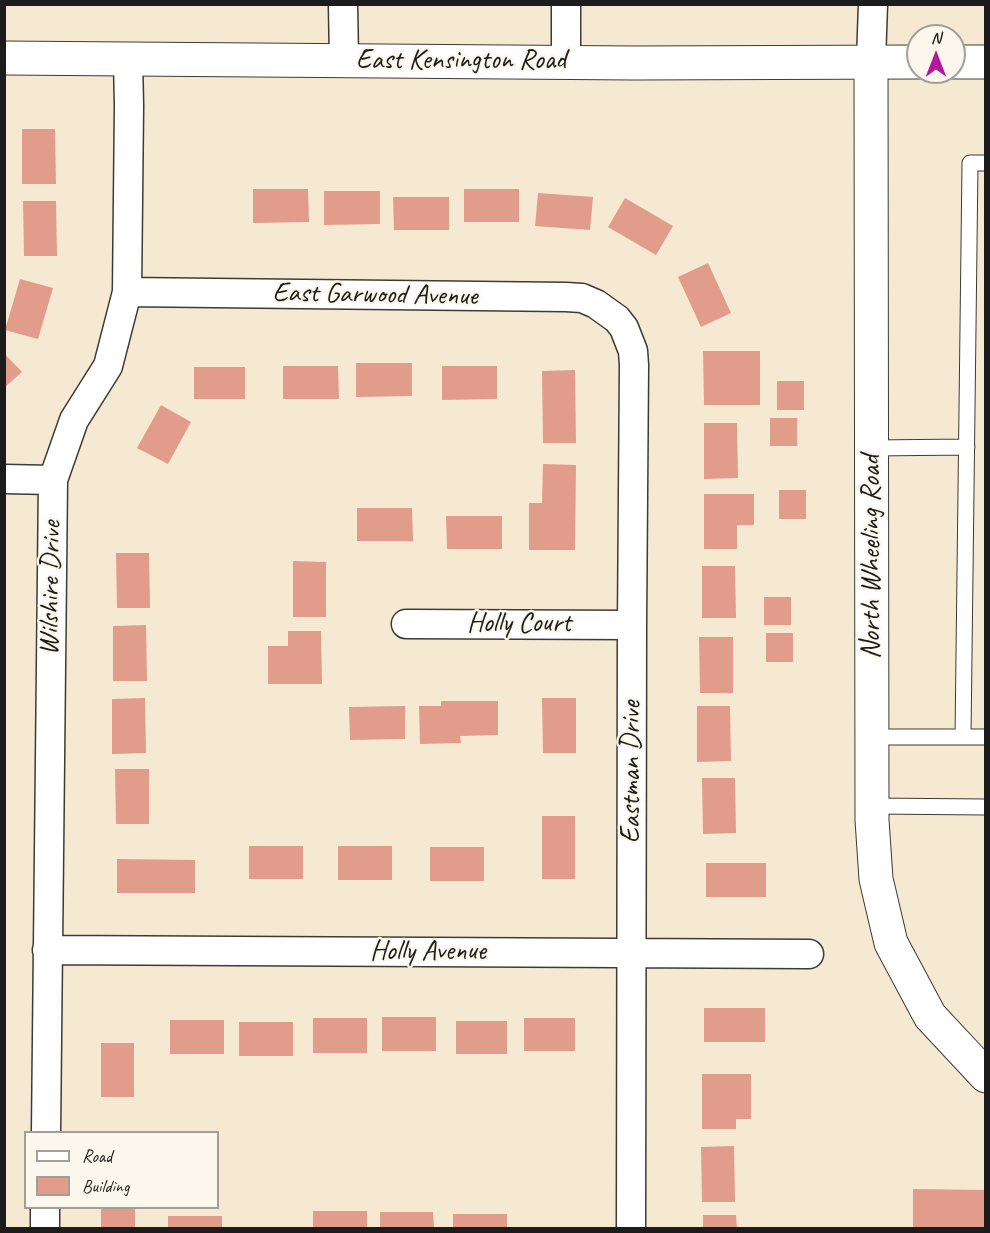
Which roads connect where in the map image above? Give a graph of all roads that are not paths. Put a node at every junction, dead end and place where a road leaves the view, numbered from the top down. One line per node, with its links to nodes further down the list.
1 (343, 4): 6 (street)
2 (566, 4): 8 (street)
3 (873, 4): 7 (street, North Wheeling Road)
4 (4, 58): 5 (street, East Kensington Road)
5 (128, 59): 6 (street, East Kensington Road); 13 (street, Wilshire Drive)
6 (344, 60): 8 (street, East Kensington Road)
7 (871, 61): 8 (street, East Kensington Road); 9 (street, East Kensington Road); 15 (street, North Wheeling Road)
8 (566, 62)
9 (906, 62)
10 (966, 62): 11 (street)
11 (986, 62)
12 (986, 163): 16 (lane)
13 (127, 292): 14 (street, East Garwood Avenue); 18 (street, Wilshire Drive)
14 (617, 319): 20 (street, Eastman Drive)
15 (872, 447): 16 (lane); 21 (street, North Wheeling Road)
16 (967, 447): 22 (lane)
17 (4, 479): 18 (street)
18 (53, 480): 26 (street, Wilshire Drive)
19 (405, 624): 20 (street, Holly Court)
20 (632, 625): 27 (street, Eastman Drive)
21 (872, 737): 22 (lane); 24 (street, North Wheeling Road)
22 (963, 737): 23 (lane)
23 (986, 737)
24 (872, 806): 25 (lane); 29 (street, North Wheeling Road)
25 (986, 807)
26 (47, 950): 27 (street, Holly Avenue); 30 (street, Wilshire Drive)
27 (632, 953): 28 (street, Holly Avenue); 33 (street, Eastman Drive)
28 (809, 954)
29 (986, 1076)
30 (46, 1131)
31 (45, 1209): 32 (street)
32 (45, 1228)
33 (631, 1228)

